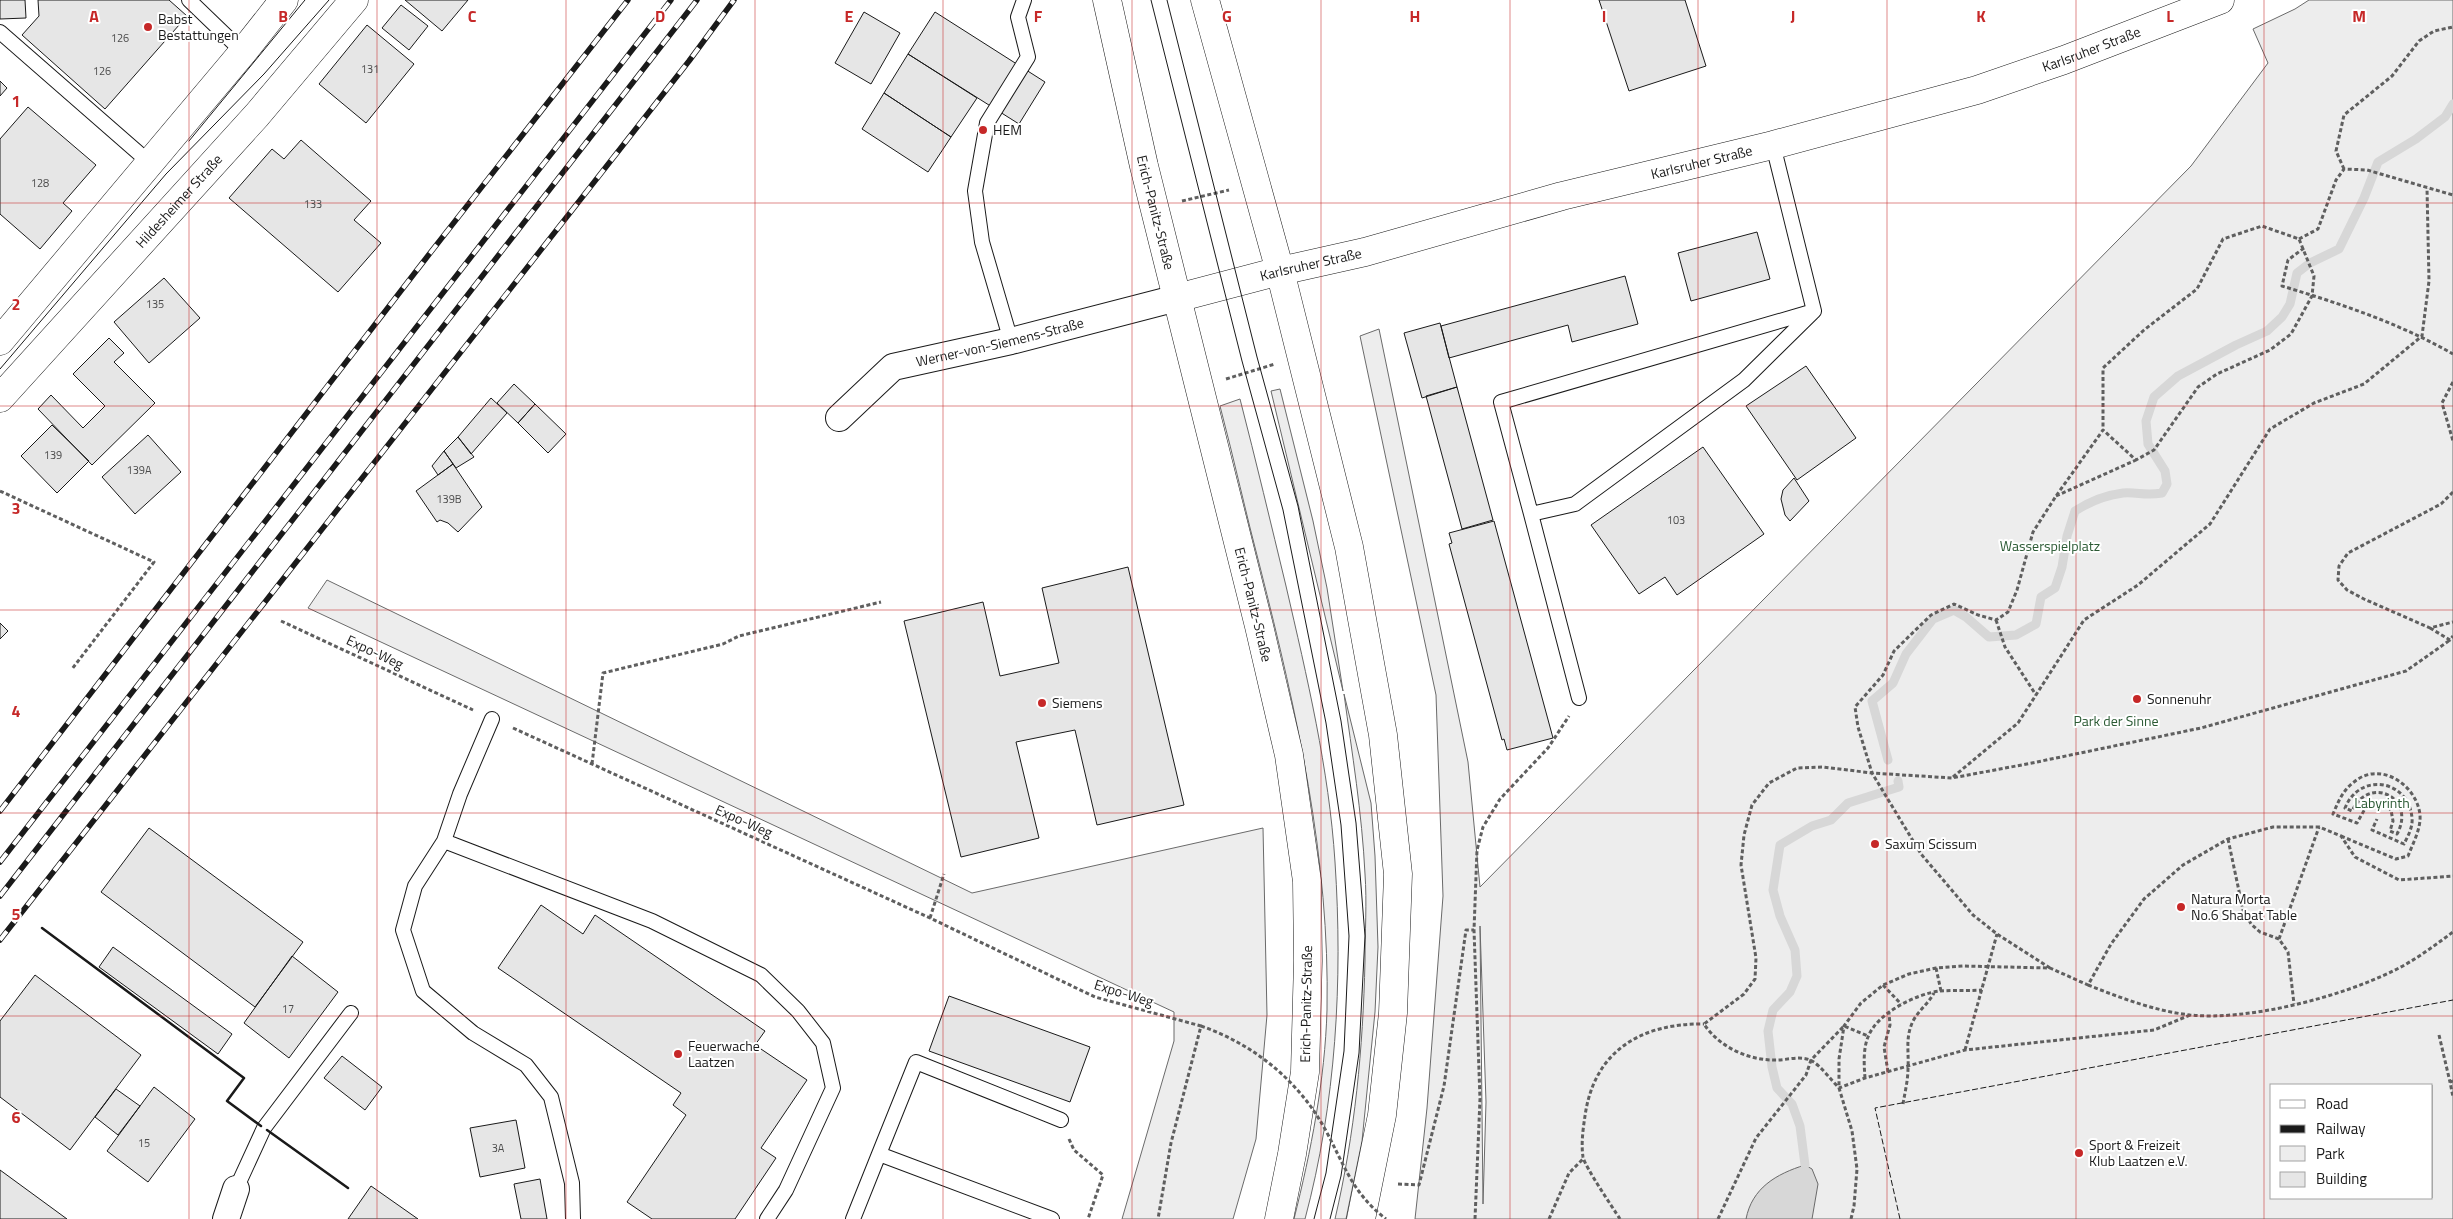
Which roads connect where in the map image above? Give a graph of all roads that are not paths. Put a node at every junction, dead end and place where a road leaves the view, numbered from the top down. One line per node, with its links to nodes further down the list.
1 (189, 0): 9 (lane)
2 (284, 0): 9 (main road)
3 (354, 0): 17 (main road, Hildesheimer Straße)
4 (1024, 0): 16 (lane)
5 (1107, 0): 13 (main road, Erich-Panitz-Straße)
6 (1205, 0): 12 (main road)
7 (2220, 0): 10 (main road, Karlsruher Straße)
8 (0, 32): 11 (lane)
9 (243, 52): 11 (main road)
10 (1773, 145): 12 (main road, Karlsruher Straße); 14 (lane)
11 (150, 163): 15 (main road)
12 (1280, 271): 13 (main road, Karlsruher Straße); 33 (main road)
13 (1177, 298): 16 (street, Werner-von-Siemens-Straße); 32 (main road, Erich-Panitz-Straße)
14 (1814, 311): 19 (lane); 19 (lane)
15 (0, 341)
16 (1011, 342): 18 (street, Werner-von-Siemens-Straße)
17 (0, 398)
18 (839, 418)
19 (1531, 514): 20 (lane)
20 (1579, 698)
21 (492, 719): 22 (lane)
22 (444, 841): 28 (lane); 29 (lane)
23 (351, 1013): 26 (lane)
24 (1060, 1120): 25 (lane)
25 (879, 1154): 30 (lane); 31 (lane)
26 (236, 1189): 27 (street)
27 (226, 1219)
28 (573, 1219)
29 (767, 1219)
30 (853, 1219)
31 (1052, 1219)
32 (1279, 1219)
33 (1361, 1219)

